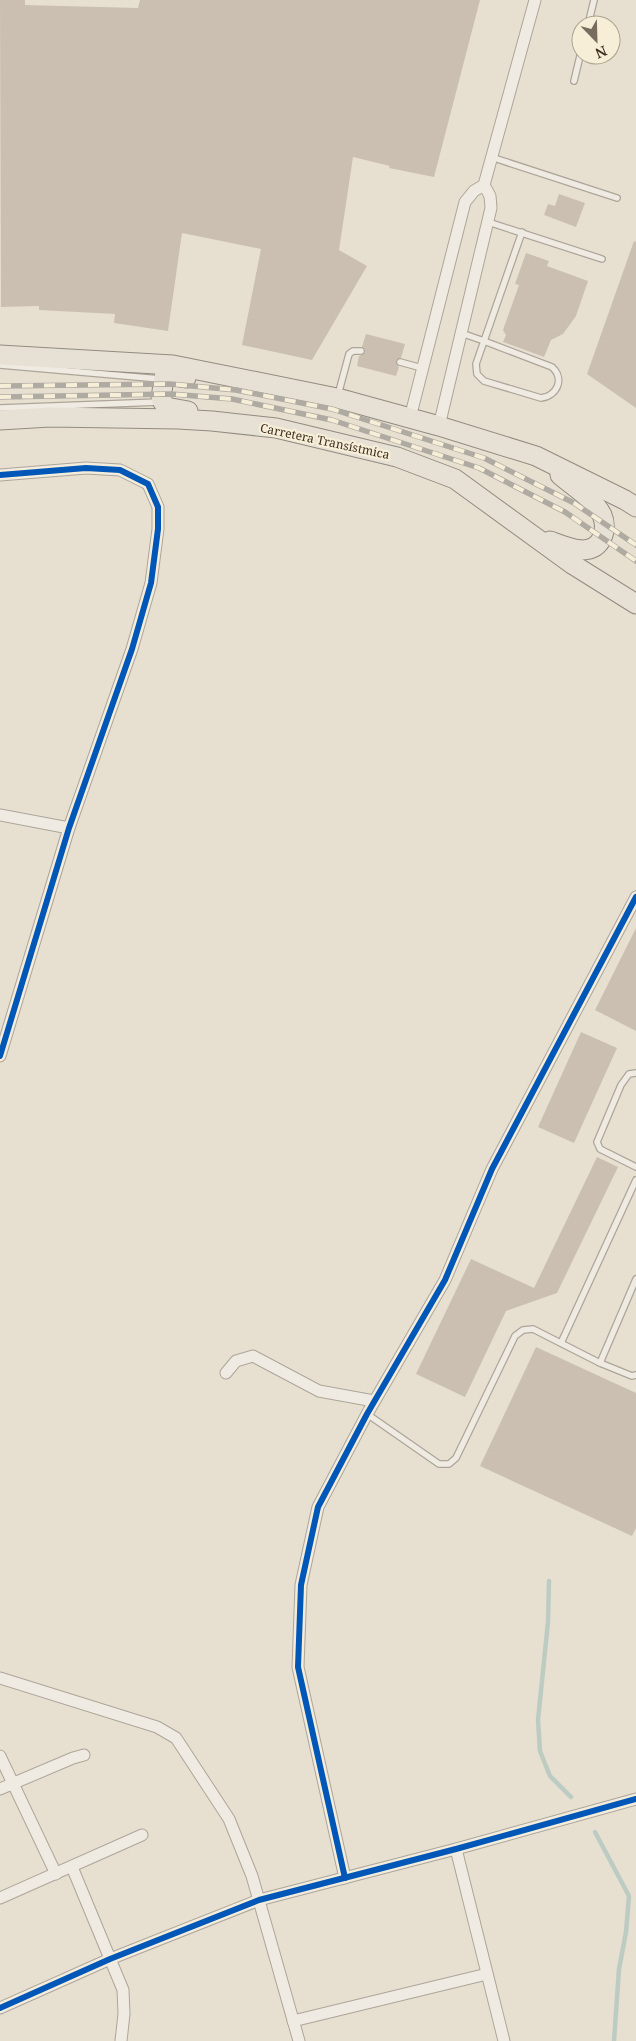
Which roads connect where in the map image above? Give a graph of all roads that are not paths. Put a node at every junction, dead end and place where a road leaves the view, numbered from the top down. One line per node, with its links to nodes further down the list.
1 (534, 0): 6 (street)
2 (594, 0): 3 (lane)
3 (590, 15)
4 (578, 65): 5 (lane)
5 (574, 81)
6 (491, 157): 7 (street); 8 (lane)
7 (484, 185): 9 (street); 18 (street)
8 (617, 198)
9 (488, 222): 10 (lane); 12 (street)
10 (522, 232): 11 (lane); 13 (lane)
11 (602, 259)
12 (461, 333): 13 (lane); 25 (street)
13 (484, 341): 13 (lane)
14 (361, 351): 20 (lane)
15 (0, 356): 20 (main road)
16 (400, 362): 18 (lane)
17 (0, 365): 19 (lane)
18 (422, 368): 23 (street)
19 (162, 379): 21 (main road); 23 (main road)
20 (337, 398): 23 (main road)
21 (162, 402): 22 (lane); 26 (main road)
22 (0, 408)
23 (410, 418): 25 (main road)
24 (0, 420): 26 (main road, Carretera Transístmica)
25 (439, 426): 27 (main road)
26 (276, 428): 30 (main road, Carretera Transístmica)
27 (536, 456): 29 (main road); 30 (main road)
28 (0, 474): 33 (street)
29 (636, 508)
30 (530, 533): 31 (main road, Carretera Transístmica)
31 (636, 604)
32 (0, 814): 33 (street)
33 (69, 828): 35 (street)
34 (636, 896): 44 (street)
35 (0, 1056)
36 (636, 1073): 37 (lane)
37 (636, 1167)
38 (636, 1180): 40 (lane)
39 (636, 1279): 41 (lane)
40 (561, 1343): 41 (lane); 45 (lane)
41 (600, 1362): 43 (lane)
42 (226, 1373): 44 (street)
43 (636, 1375)
44 (374, 1402): 45 (street)
45 (367, 1414): 56 (street)
46 (0, 1678): 58 (street)
47 (0, 1756): 49 (street)
48 (84, 1756): 49 (street)
49 (13, 1783): 50 (street); 55 (street)
50 (0, 1789)
51 (636, 1799): 53 (street)
52 (142, 1835): 54 (street)
53 (456, 1850): 56 (street); 60 (street)
54 (72, 1867): 55 (street); 59 (street)
55 (56, 1874): 57 (street)
56 (345, 1878): 58 (street)
57 (0, 1898)
58 (259, 1900): 59 (street); 62 (street)
59 (110, 1959): 61 (street); 63 (street)
60 (487, 1974): 62 (street); 65 (street)
61 (0, 2008)
62 (293, 2021): 64 (street)
63 (121, 2041)
64 (299, 2041)
65 (504, 2041)

